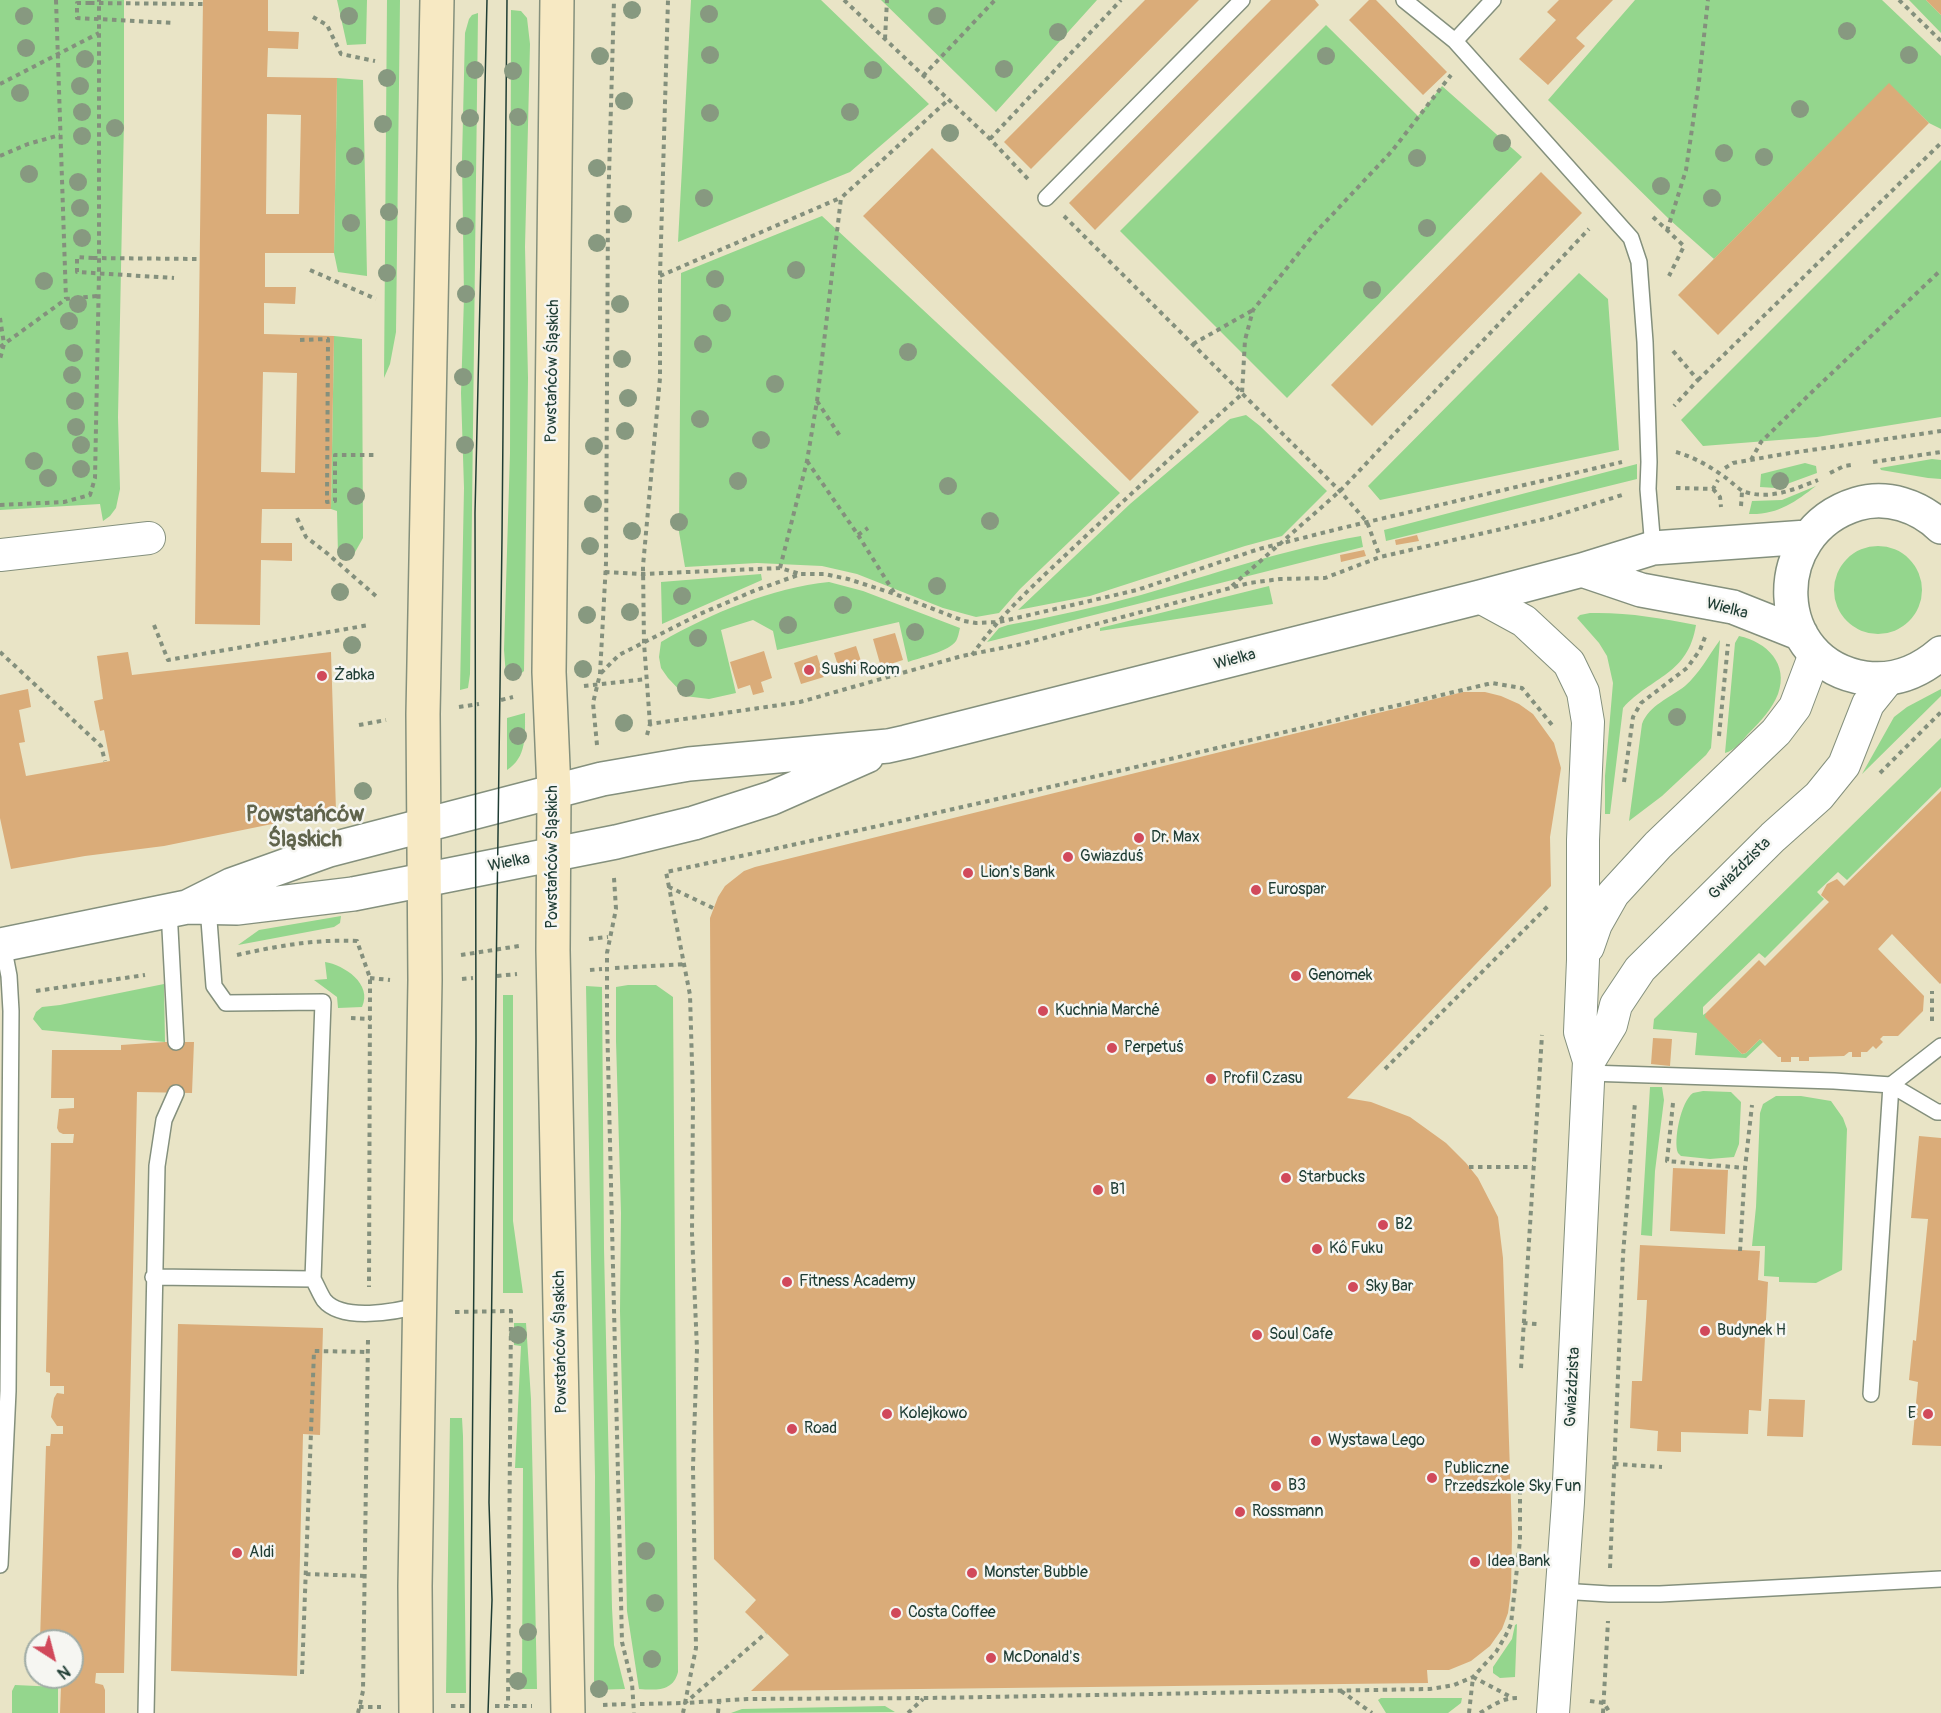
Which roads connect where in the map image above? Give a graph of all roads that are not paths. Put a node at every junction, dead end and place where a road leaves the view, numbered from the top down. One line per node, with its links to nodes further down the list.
1 (437, 0): 21 (main road)
2 (557, 0): 20 (main road, Powstańców Śląskich)
3 (1242, 0): 7 (lane)
4 (1404, 0): 6 (lane)
5 (1493, 0): 6 (lane)
6 (1455, 41): 12 (lane)
7 (1046, 198)
8 (1926, 505): 9 (street); 10 (street)
9 (1941, 527)
10 (1807, 537): 12 (street, Wielka); 16 (street)
11 (149, 538): 13 (street)
12 (1653, 548): 14 (street, Wielka)
13 (0, 555)
14 (1582, 570): 15 (street, Wielka); 16 (street, Wielka)
15 (1480, 597): 19 (street, Wielka); 26 (street, Gwiaździsta)
16 (1808, 644): 18 (street, Wielka); 26 (street, Gwiaździsta)
17 (1941, 653): 18 (street, Wielka)
18 (1890, 678): 29 (street, Gwiaździsta)
19 (888, 746): 20 (street, Wielka); 22 (street, Wielka)
20 (554, 791): 21 (street, Wielka); 22 (main road, Powstańców Śląskich)
21 (425, 824): 23 (main road); 24 (street, Wielka)
22 (553, 855): 23 (street, Wielka); 40 (main road, Powstańców Śląskich)
23 (426, 880): 24 (street, Wielka); 35 (main road)
24 (188, 908): 25 (street, Wielka); 27 (lane); 34 (lane)
25 (1, 945): 37 (lane)
26 (1583, 960): 29 (street, Gwiaździsta)
27 (176, 1042)
28 (1941, 1046): 30 (lane)
29 (1589, 1067): 30 (lane); 39 (street, Gwiaździsta)
30 (1891, 1085): 32 (lane); 36 (lane)
31 (176, 1093): 33 (lane)
32 (1941, 1112)
33 (153, 1277): 34 (lane); 41 (lane)
34 (313, 1279): 35 (lane)
35 (420, 1305): 42 (main road)
36 (1871, 1394)
37 (0, 1565)
38 (1941, 1579): 39 (lane)
39 (1561, 1591): 43 (street, Gwiaździsta)
40 (567, 1708)
41 (146, 1713)
42 (416, 1713)
43 (1553, 1713)

